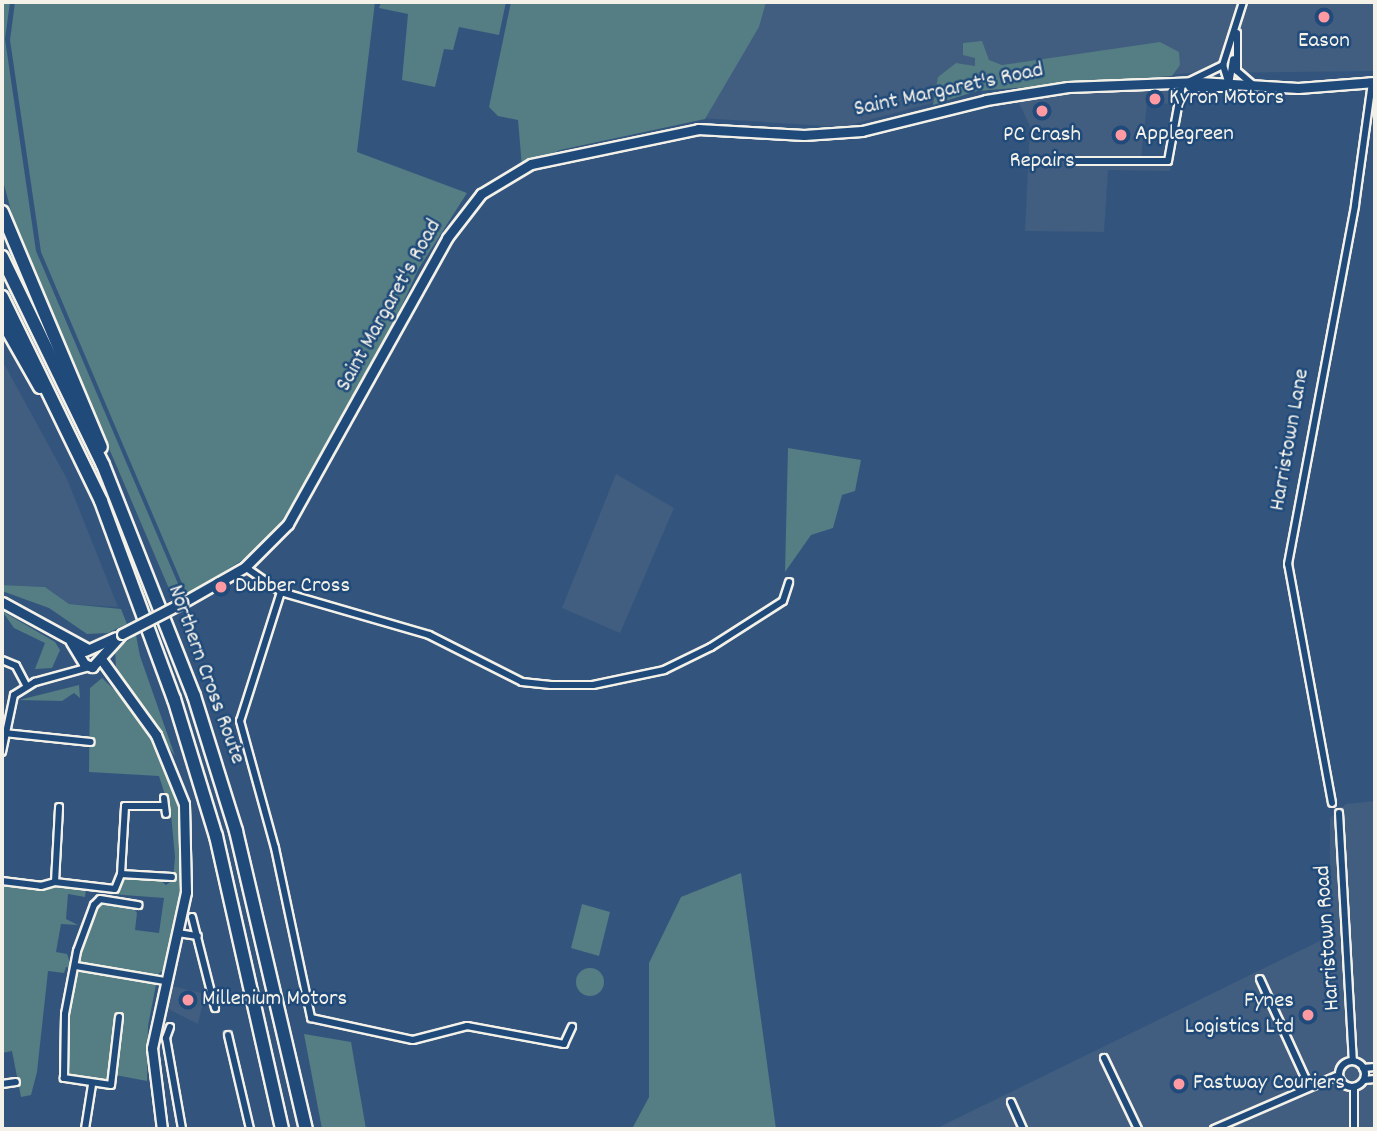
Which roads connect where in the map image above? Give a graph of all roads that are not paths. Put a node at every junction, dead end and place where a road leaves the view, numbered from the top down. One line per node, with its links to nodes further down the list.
1 (1242, 2): 2 (street)
2 (1236, 32): 3 (street); 8 (street)
3 (1233, 47): 4 (street); 7 (street)
4 (1223, 65): 6 (street); 7 (street)
5 (1374, 82): 8 (main road, Saint Margaret's Road); 34 (street, Harristown Lane)
6 (1182, 85): 7 (main road, Saint Margaret's Road); 9 (street); 18 (main road, Saint Margaret's Road)
7 (1229, 85): 8 (main road, Saint Margaret's Road)
8 (1254, 85)
9 (1070, 161)
10 (2, 212): 16 (highway)
11 (2, 230): 14 (highway)
12 (2, 257): 14 (highway, Northern Cross Route)
13 (2, 297): 17 (highway, Northern Cross Route)
14 (32, 316): 16 (highway, Northern Cross Route)
15 (2, 320): 17 (highway)
16 (103, 465): 75 (highway, Northern Cross Route)
17 (102, 501): 74 (highway, Northern Cross Route)
18 (245, 567): 20 (street); 22 (main road, Saint Margaret's Road, bridge)
19 (789, 582): 20 (street)
20 (281, 592): 53 (street)
21 (2, 602): 23 (main road)
22 (122, 634): 24 (main road, Saint Margaret's Road); 25 (main road, Saint Margaret's Road)
23 (69, 639): 24 (main road); 27 (main road)
24 (90, 648): 25 (main road); 27 (main road)
25 (101, 658): 27 (main road, Saint Margaret's Road); 28 (main road)
26 (2, 660): 29 (street)
27 (86, 664): 28 (main road); 29 (street)
28 (111, 677): 45 (main road)
29 (26, 685): 30 (street)
30 (5, 733): 31 (street); 32 (street)
31 (91, 742)
32 (2, 752)
33 (164, 798): 35 (street)
34 (1332, 803)
35 (164, 806): 38 (street); 39 (street)
36 (59, 807): 41 (street)
37 (1339, 813): 58 (street, Harristown Road)
38 (166, 814)
39 (121, 874): 41 (street); 42 (street)
40 (2, 881): 41 (street)
41 (55, 882)
42 (164, 886)
43 (139, 905): 47 (street)
44 (192, 917): 46 (street)
45 (178, 933): 46 (street); 49 (main road)
46 (198, 936): 50 (street)
47 (76, 966): 49 (street); 67 (street)
48 (1259, 979): 66 (street)
49 (165, 981): 71 (main road)
50 (215, 1008)
51 (120, 1017): 67 (street)
52 (170, 1027): 72 (street)
53 (572, 1027)
54 (228, 1035): 56 (street)
55 (242, 1047): 56 (street)
56 (232, 1050): 73 (street)
57 (1104, 1058): 77 (street)
58 (1353, 1061): 60 (street); 61 (street)
59 (1375, 1067): 60 (street)
60 (1363, 1068): 63 (street)
61 (1339, 1075): 66 (street); 68 (street)
62 (1375, 1079): 63 (street)
63 (1364, 1080): 68 (street)
64 (16, 1082): 65 (street)
65 (2, 1084)
66 (1308, 1084): 78 (street)
67 (92, 1085): 70 (street)
68 (1354, 1087): 79 (street)
69 (1010, 1102): 76 (street)
70 (85, 1129)
71 (162, 1129)
72 (182, 1129)
73 (250, 1129)
74 (282, 1129)
75 (306, 1129)
76 (1023, 1129)
77 (1138, 1129)
78 (1214, 1129)
79 (1354, 1129)

